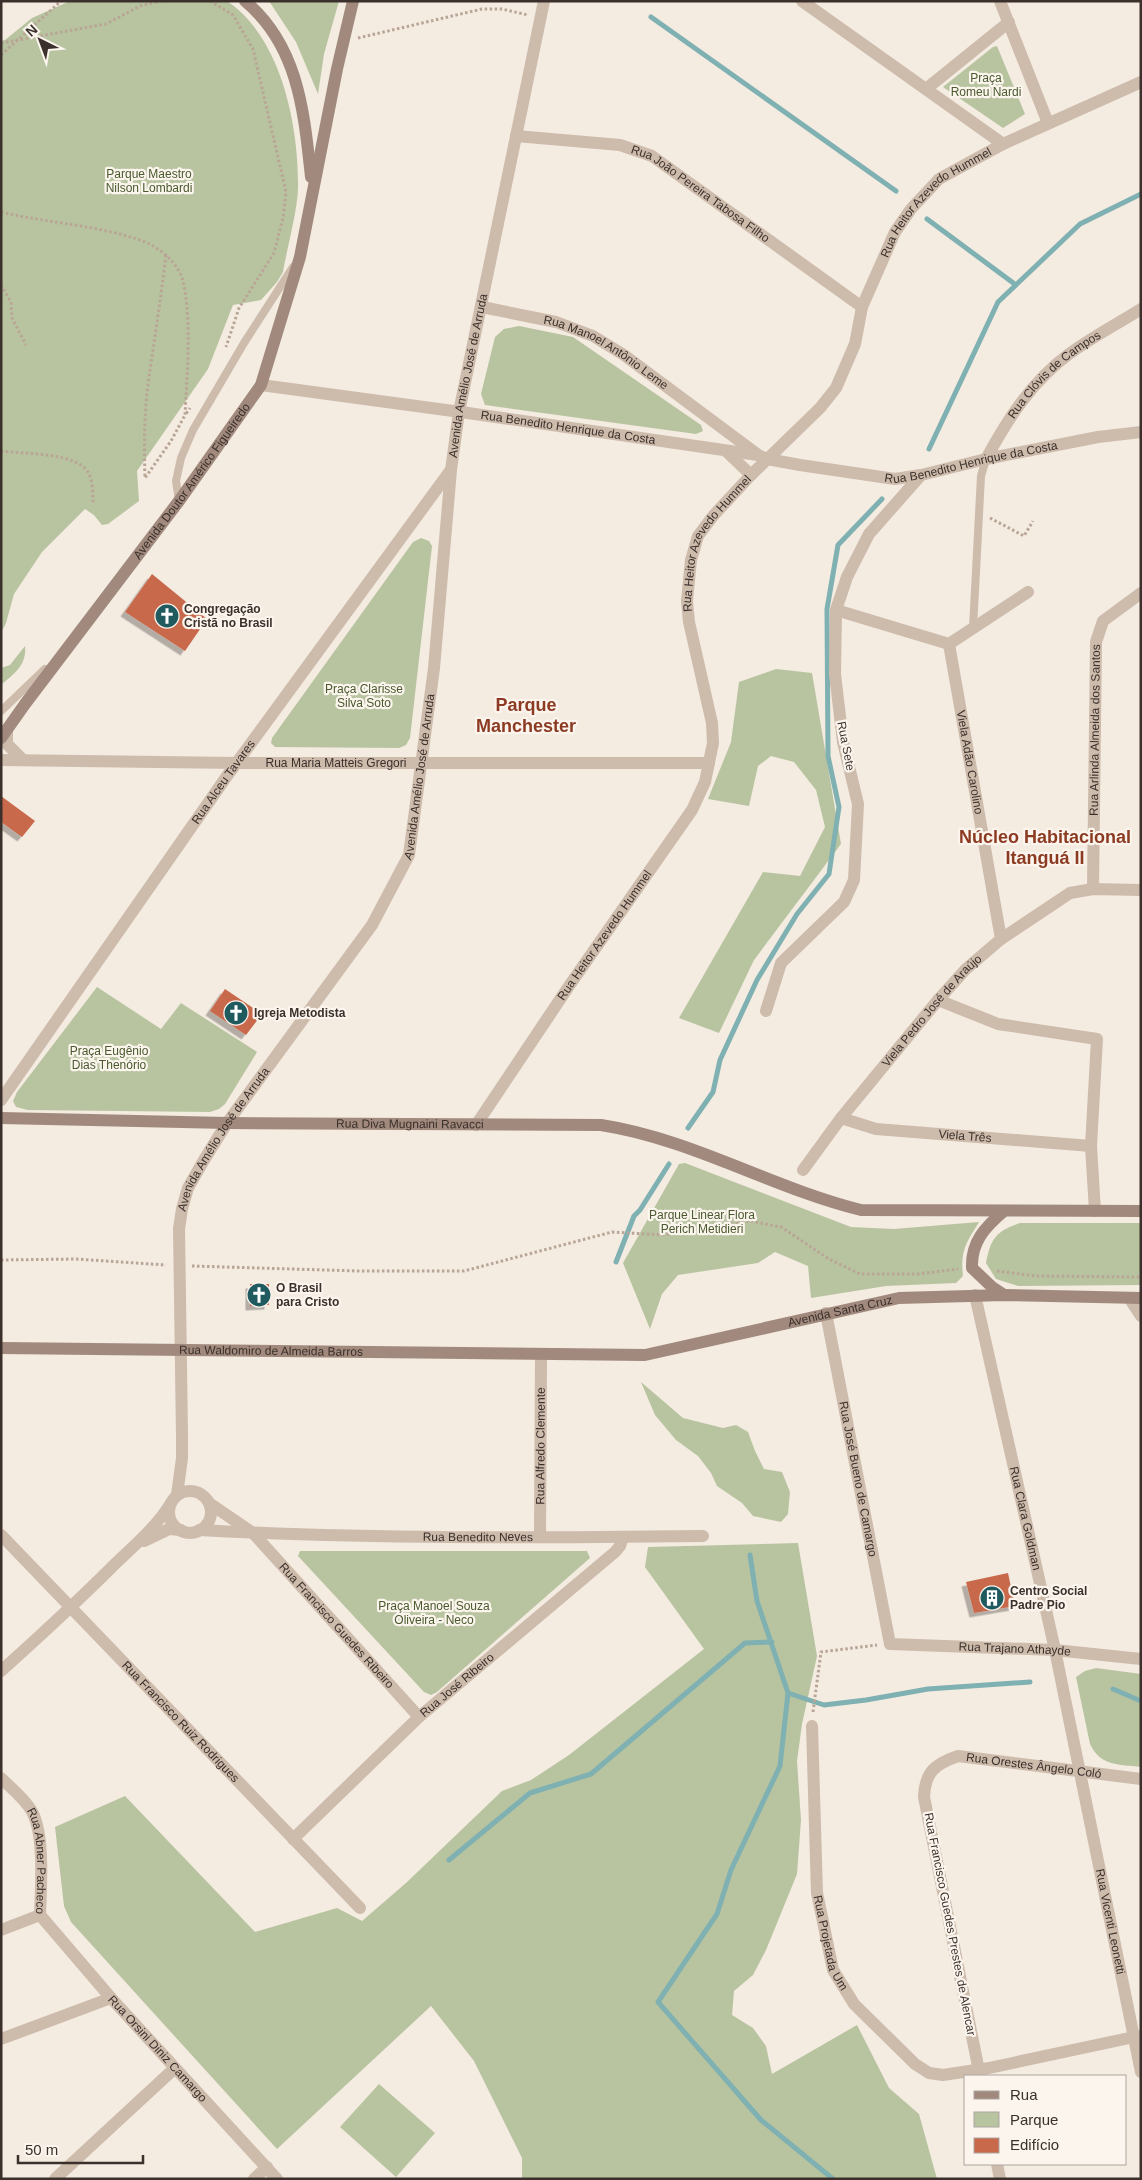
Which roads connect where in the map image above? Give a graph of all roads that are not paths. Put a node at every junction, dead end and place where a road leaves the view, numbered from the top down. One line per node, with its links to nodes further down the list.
1 (245, 1): 12 (main road, Avenida Doutor Américo Figueiredo)
2 (353, 1): 12 (main road, Avenida Doutor Américo Figueiredo)
3 (544, 1): 10 (street, Avenida Amélio José de Arruda)
4 (802, 1): 8 (street)
5 (1000, 1): 6 (street)
6 (1009, 22): 8 (street); 9 (street)
7 (1141, 82): 9 (street, Rua Heitor Azevedo Hummel)
8 (926, 89): 11 (street)
9 (1048, 123): 11 (street, Rua Heitor Azevedo Hummel)
10 (516, 136): 14 (street, Avenida Amélio José de Arruda); 15 (street, Rua João Pereira Tabosa Filho)
11 (1003, 144): 15 (street, Rua Heitor Azevedo Hummel)
12 (312, 190): 13 (main road, Avenida Doutor Américo Figueiredo)
13 (300, 257): 17 (main road, Avenida Doutor Américo Figueiredo); 29 (lane)
14 (482, 307): 18 (street, Avenida Amélio José de Arruda); 19 (street, Rua Manoel Antônio Leme)
15 (862, 307): 21 (street, Rua Heitor Azevedo Hummel)
16 (1141, 308): 24 (street, Rua Clóvis de Campos)
17 (261, 386): 18 (street, Rua Benedito Henrique da Costa); 29 (main road, Avenida Doutor Américo Figueiredo)
18 (459, 412): 22 (street, Rua Benedito Henrique da Costa); 26 (street, Avenida Amélio José de Arruda)
19 (718, 425): 22 (street); 23 (street, Rua Manoel Antônio Leme)
20 (1141, 432): 24 (street, Rua Benedito Henrique da Costa)
21 (791, 436): 23 (street, Rua Heitor Azevedo Hummel); 25 (street)
22 (726, 451): 23 (street, Rua Benedito Henrique da Costa); 27 (street)
23 (763, 457): 25 (street, Rua Benedito Henrique da Costa); 27 (street, Rua Heitor Azevedo Hummel)
24 (986, 459): 28 (street, Rua Benedito Henrique da Costa); 33 (lane)
25 (800, 465): 28 (street, Rua Benedito Henrique da Costa)
26 (451, 470): 40 (street, Rua Alceu Tavares); 41 (street, Avenida Amélio José de Arruda)
27 (751, 475): 42 (street, Rua Heitor Azevedo Hummel)
28 (921, 475): 32 (street, Rua Sete)
29 (179, 501): 34 (main road, Avenida Doutor Américo Figueiredo)
30 (1028, 592): 33 (street)
31 (1141, 593): 43 (street, Rua Arlinda Almeida dos Santos)
32 (836, 610): 35 (street); 47 (street, Rua Sete)
33 (973, 628): 35 (street)
34 (72, 643): 36 (lane); 37 (main road, Avenida Doutor Américo Figueiredo)
35 (949, 644): 45 (street, Viela Adão Carolino)
36 (1, 711)
37 (4, 734): 39 (street)
38 (1, 760): 39 (street, Rua Maria Matteis Gregori)
39 (23, 760): 40 (street, Rua Maria Matteis Gregori)
40 (238, 763): 41 (street, Rua Maria Matteis Gregori); 48 (street, Rua Alceu Tavares)
41 (421, 763): 42 (street, Rua Maria Matteis Gregori); 51 (street, Avenida Amélio José de Arruda)
42 (709, 763): 52 (street, Rua Heitor Azevedo Hummel)
43 (1093, 889): 44 (street, Viela Pedro José de Araújo); 45 (street, Viela Pedro José de Araújo)
44 (1141, 890)
45 (1001, 939): 46 (street, Viela Pedro José de Araújo)
46 (938, 1000): 50 (street, Viela Pedro José de Araújo); 53 (street)
47 (766, 1011)
48 (1, 1100)
49 (1, 1118): 51 (main road, Rua Diva Mugnaini Ravacci)
50 (842, 1118): 53 (street, Viela Três); 54 (street, Viela Pedro José de Araújo)
51 (227, 1123): 52 (main road, Rua Diva Mugnaini Ravacci); 65 (street, Avenida Amélio José de Arruda)
52 (476, 1125): 55 (main road, Rua Diva Mugnaini Ravacci)
53 (1091, 1146): 56 (street)
54 (803, 1170)
55 (1004, 1211): 56 (main road); 58 (main road)
56 (1095, 1211): 57 (main road)
57 (1141, 1211)
58 (972, 1268): 59 (main road); 60 (main road)
59 (1004, 1295): 60 (main road, Avenida Santa Cruz); 61 (main road, Avenida Santa Cruz)
60 (976, 1296): 62 (main road, Avenida Santa Cruz); 79 (street, Rua Clara Goldman)
61 (1135, 1298): 63 (street)
62 (826, 1313): 66 (main road, Avenida Santa Cruz); 78 (street, Rua José Bueno de Camargo)
63 (1141, 1316)
64 (1, 1348): 65 (main road, Rua Waldomiro de Almeida Barros)
65 (181, 1349): 66 (main road, Rua Waldomiro de Almeida Barros); 67 (street, Avenida Amélio José de Arruda)
66 (541, 1355): 74 (street, Rua Alfredo Clemente)
67 (174, 1499): 68 (street); 69 (street, Avenida Amélio José de Arruda); 76 (street)
68 (209, 1503): 70 (street); 71 (street)
69 (181, 1530): 70 (street); 76 (street)
70 (199, 1530): 71 (street, Rua Benedito Neves)
71 (254, 1533): 74 (street, Rua Benedito Neves); 82 (street, Rua Francisco Guedes Ribeiro)
72 (1, 1534): 77 (street, Rua Francisco Ruiz Rodrigues)
73 (703, 1536): 75 (street, Rua Benedito Neves)
74 (540, 1537): 75 (street, Rua Benedito Neves)
75 (623, 1537): 82 (street, Rua José Ribeiro)
76 (132, 1548): 77 (street)
77 (71, 1608): 81 (street); 88 (street, Rua Francisco Ruiz Rodrigues)
78 (890, 1644): 79 (street, Rua Trajano Athayde)
79 (1055, 1650): 80 (street, Rua Trajano Athayde); 84 (street, Rua Clara Goldman)
80 (1141, 1659)
81 (1, 1671)
82 (418, 1717): 88 (street, Rua José Ribeiro)
83 (812, 1726): 97 (street, Rua Projetada Um)
84 (1078, 1771): 85 (street, Rua Orestes Ângelo Coló); 87 (street, Rua Orestes Ângelo Coló); 93 (street, Rua Vicenti Leonetti)
85 (930, 1772): 97 (street, Rua Francisco Guedes Prestes de Alencar)
86 (1, 1778): 90 (street, Rua Abner Pacheco)
87 (1141, 1779)
88 (293, 1838): 89 (street, Rua Francisco Ruiz Rodrigues)
89 (360, 1908)
90 (40, 1914): 91 (street, Rua Abner Pacheco); 92 (street, Rua Orsini Diniz Camargo)
91 (1, 1930)
92 (111, 1998): 94 (street); 95 (street, Rua Orsini Diniz Camargo)
93 (1137, 2036): 96 (street, Rua Vicenti Leonetti); 97 (street, Rua Projetada Um)
94 (1, 2039)
95 (175, 2068): 99 (street, Rua Orsini Diniz Camargo); 100 (street)
96 (1141, 2072)
97 (980, 2073)
98 (997, 2165): 103 (street)
99 (267, 2167): 101 (street); 102 (street, Rua Orsini Diniz Camargo)
100 (55, 2179)
101 (254, 2179)
102 (277, 2179)
103 (1000, 2179)

